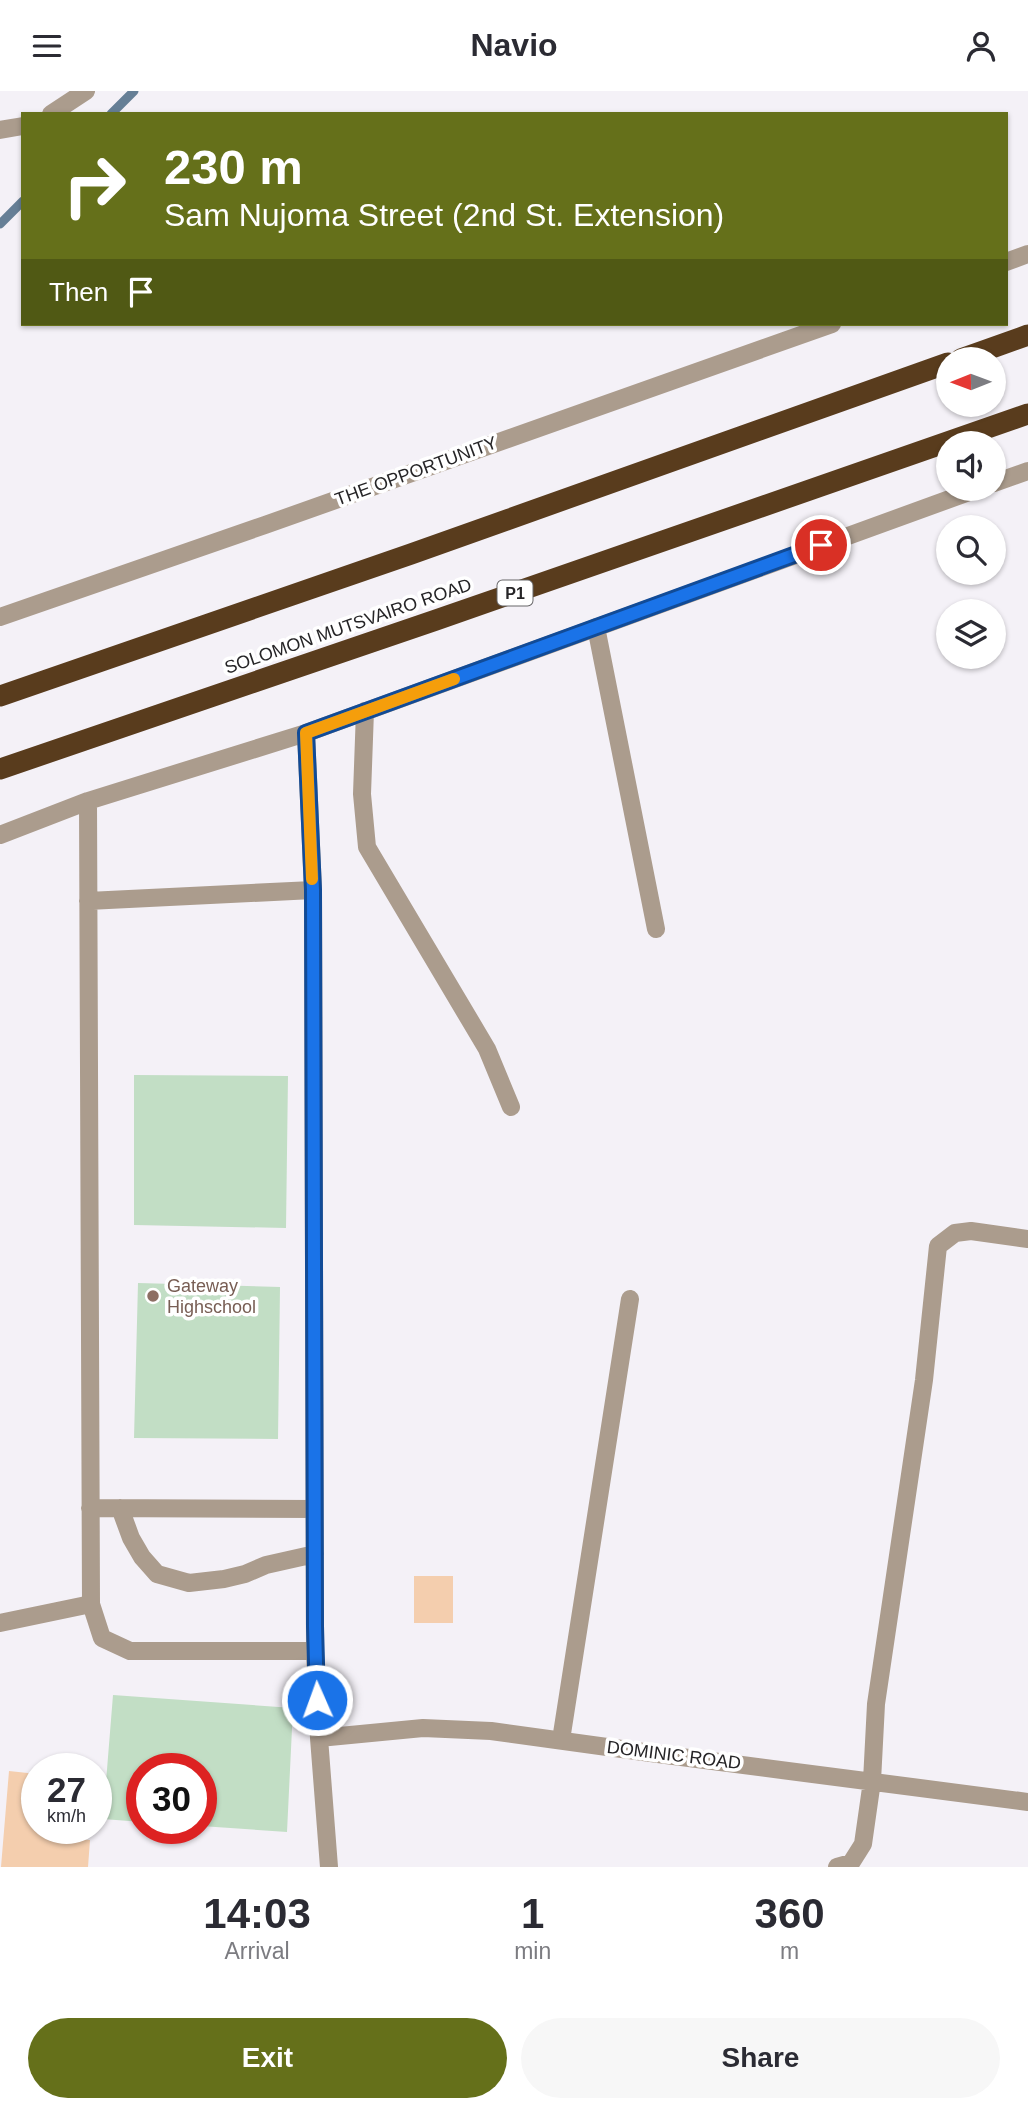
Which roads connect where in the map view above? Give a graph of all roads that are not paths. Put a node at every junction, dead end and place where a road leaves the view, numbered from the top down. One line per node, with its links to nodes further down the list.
1 (86, 91): 2 (street)
2 (54, 112)
3 (21, 126): 4 (street)
4 (0, 130)
5 (1028, 254): 6 (street)
6 (1008, 261)
7 (826, 326): 15 (street, THE OPPORTUNITY)
8 (1028, 335): 9 (highway)
9 (994, 347)
10 (936, 367): 17 (highway)
11 (1028, 414): 20 (highway, SOLOMON MUTSVAIRO ROAD / P1)
12 (1028, 471): 13 (street)
13 (1006, 479)
14 (944, 501): 16 (street)
15 (0, 617)
16 (596, 627): 18 (street); 25 (street)
17 (0, 695)
18 (365, 711): 19 (street); 26 (street)
19 (306, 733): 21 (street); 23 (street)
20 (0, 769)
21 (88, 801): 22 (street); 24 (street)
22 (0, 835)
23 (313, 890): 24 (street); 31 (street)
24 (88, 901): 29 (street)
25 (656, 929)
26 (511, 1107)
27 (1028, 1239): 38 (street)
28 (630, 1299): 37 (street)
29 (90, 1509): 30 (street); 33 (street)
30 (120, 1509): 31 (street); 32 (street)
31 (314, 1509): 32 (street)
32 (315, 1554): 35 (street)
33 (91, 1604): 34 (street); 35 (street)
34 (0, 1623)
35 (315, 1651): 36 (street)
36 (319, 1738): 37 (street, DOMINIC ROAD); 40 (street)
37 (561, 1740): 38 (street, DOMINIC ROAD)
38 (872, 1781): 39 (street, DOMINIC ROAD); 41 (street)
39 (1028, 1802)
40 (329, 1867)
41 (837, 1867)

